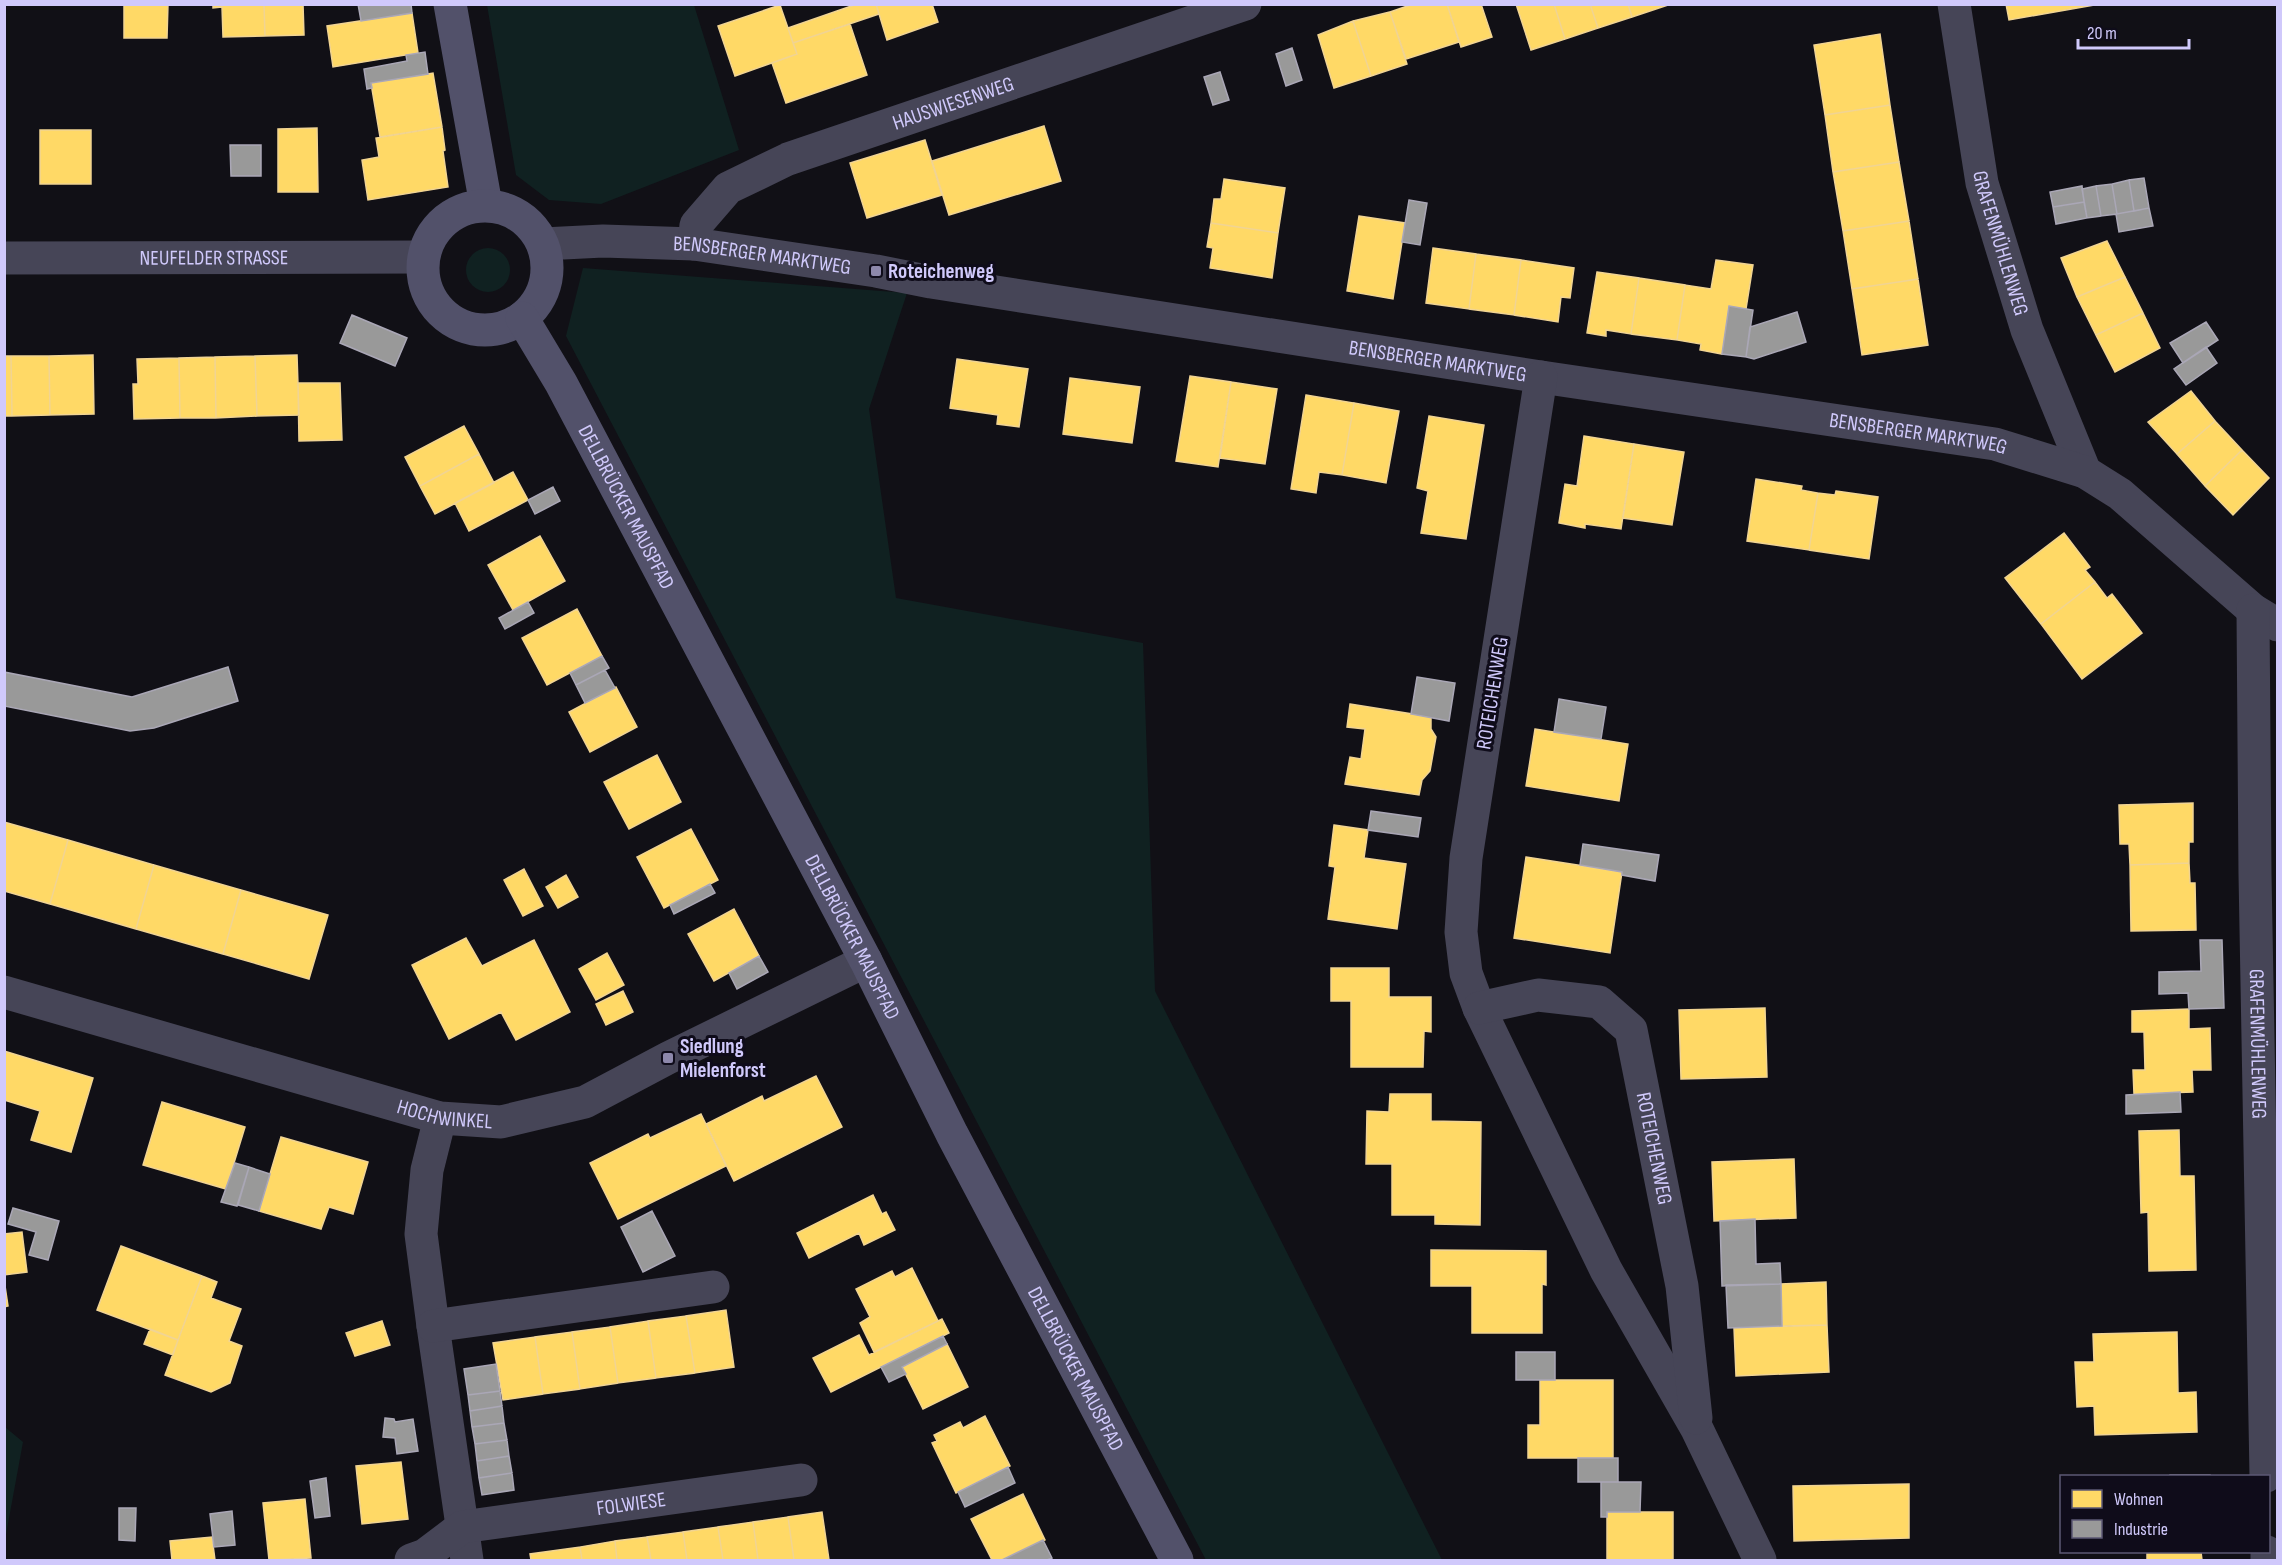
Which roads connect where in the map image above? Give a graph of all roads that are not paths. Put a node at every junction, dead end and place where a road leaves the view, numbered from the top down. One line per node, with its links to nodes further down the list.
1 (450, 4): 4 (main road)
2 (1245, 4): 6 (street, HAUSWIESENWEG)
3 (1954, 4): 11 (street, GRAFENMÜHLENWEG)
4 (486, 205): 5 (main road); 7 (main road)
5 (543, 244): 6 (street, BENSBERGER MARKTWEG); 9 (main road)
6 (694, 244): 10 (street, BENSBERGER MARKTWEG)
7 (423, 257): 8 (street, NEUFELDER STRASSE); 9 (main road)
8 (4, 258)
9 (522, 318): 13 (main road, DELLBRÜCKER MAUSPFAD)
10 (1541, 377): 11 (street, BENSBERGER MARKTWEG); 15 (street, ROTEICHENWEG)
11 (2085, 472): 12 (street, BENSBERGER MARKTWEG)
12 (2265, 618): 20 (street, GRAFENMÜHLENWEG)
13 (866, 961): 16 (street, HOCHWINKEL); 25 (main road, DELLBRÜCKER MAUSPFAD)
14 (4, 992): 16 (street, HOCHWINKEL)
15 (1479, 1008): 19 (street, ROTEICHENWEG); 19 (street, ROTEICHENWEG)
16 (440, 1118): 18 (street)
17 (713, 1287): 18 (street)
18 (433, 1326): 22 (street)
19 (1697, 1429): 26 (street, ROTEICHENWEG)
20 (2266, 1475)
21 (801, 1480): 22 (street, FOLWIESE)
22 (462, 1527): 23 (street, FOLWIESE); 24 (street)
23 (411, 1560)
24 (467, 1560)
25 (1177, 1560)
26 (1760, 1560)

